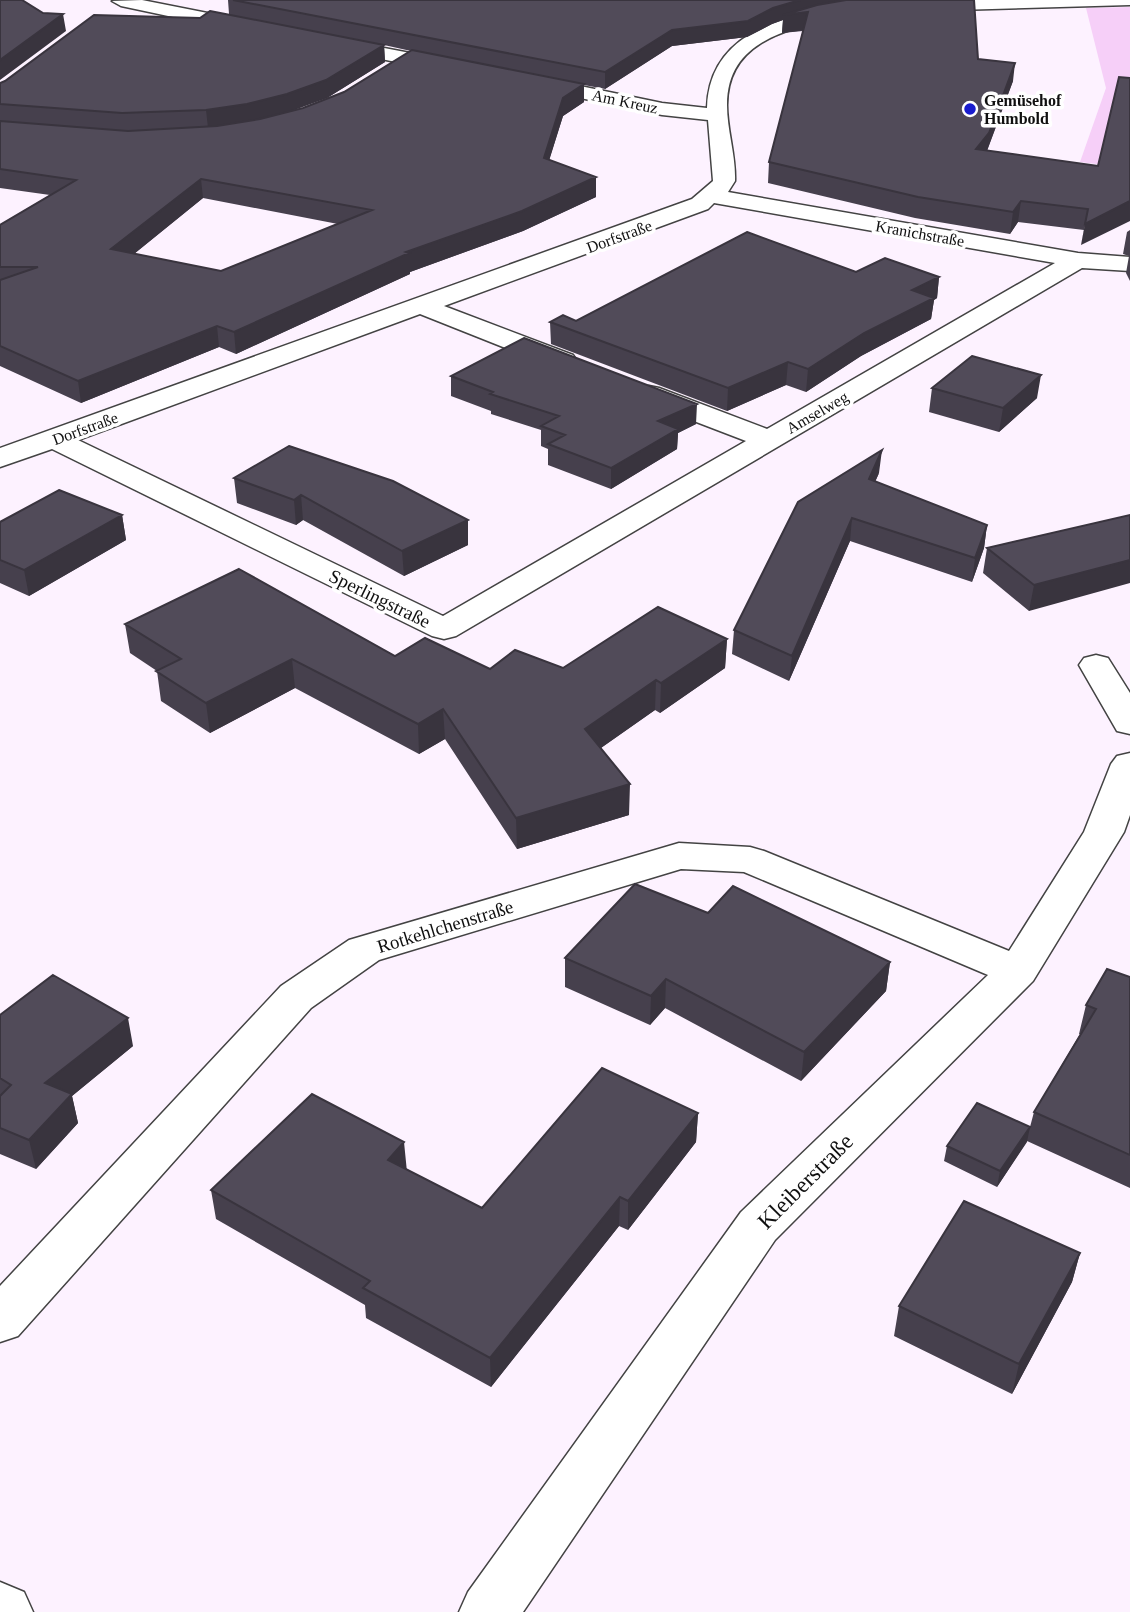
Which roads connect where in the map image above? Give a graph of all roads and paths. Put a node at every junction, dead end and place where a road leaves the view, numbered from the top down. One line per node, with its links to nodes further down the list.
1 (1129, 0): 3 (street)
2 (116, 3): 5 (street)
3 (893, 8)
4 (856, 10): 11 (street)
5 (273, 32)
6 (314, 40): 7 (street)
7 (408, 59): 8 (street); 9 (street)
8 (474, 71)
9 (386, 72)
10 (513, 78): 11 (street, Am Kreuz)
11 (718, 115): 12 (street)
12 (711, 196): 13 (street, Kranichstraße); 15 (street, Dorfstraße)
13 (1078, 260): 14 (street, Kranichstraße); 19 (street, Amselweg)
14 (1130, 264)
15 (421, 306): 16 (street); 18 (street, Dorfstraße)
16 (589, 371)
17 (627, 386): 19 (street, Amselweg)
18 (54, 439): 19 (street, Sperlingstraße); 20 (street, Dorfstraße)
19 (769, 440)
20 (0, 458)
21 (1096, 665): 22 (street)
22 (1130, 723)
23 (1130, 764): 24 (street, Kleiberstraße)
24 (1018, 971): 25 (street, Rotkehlchenstraße); 26 (street, Kleiberstraße)
25 (0, 1321)
26 (489, 1612)

